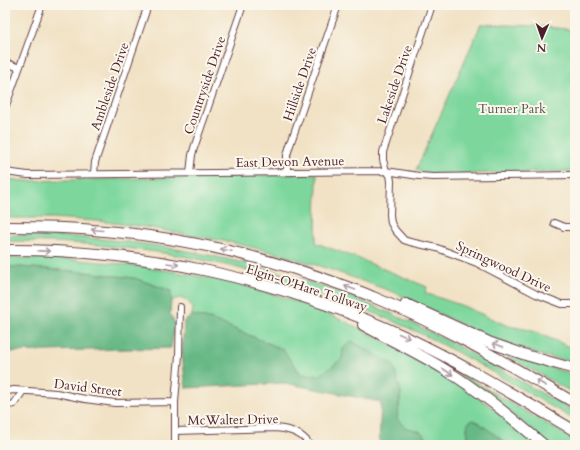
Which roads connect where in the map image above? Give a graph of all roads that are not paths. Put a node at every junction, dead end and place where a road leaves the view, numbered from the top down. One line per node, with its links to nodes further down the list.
1 (42, 5): 7 (street)
2 (148, 5): 13 (street, Ambleside Drive)
3 (243, 5): 12 (street, Countryside Drive)
4 (338, 5): 11 (street, Hillside Drive)
5 (432, 5): 9 (street, Lakeside Drive)
6 (5, 62): 7 (street)
7 (19, 68): 8 (street)
8 (5, 108)
9 (386, 171): 11 (street, East Devon Avenue); 14 (street, East Devon Avenue); 20 (street, Springwood Drive)
10 (5, 172): 13 (street, East Devon Avenue)
11 (288, 172): 12 (street, East Devon Avenue)
12 (190, 173): 13 (street, East Devon Avenue)
13 (94, 174)
14 (575, 175)
15 (554, 223): 17 (street)
16 (5, 227): 19 (highway, Elgin-O'Hare Tollway, one-way to 16)
17 (575, 227)
18 (5, 250): 22 (highway, Elgin-O'Hare Tollway, one-way to 22)
19 (372, 296): 23 (highway, one-way to 19); 28 (highway, Elgin-O'Hare Tollway, one-way to 19)
20 (575, 304)
21 (180, 307): 27 (street)
22 (342, 310): 30 (highway, Elgin-O'Hare Tollway, one-way to 30); 33 (highway, one-way to 33)
23 (575, 369)
24 (23, 391): 25 (street, David Street); 26 (street); 27 (street, David Street)
25 (5, 393)
26 (5, 402)
27 (175, 402): 29 (street)
28 (575, 403)
29 (175, 431): 31 (street); 32 (street, McWalter Drive)
30 (575, 431)
31 (175, 445)
32 (310, 445)
33 (544, 445)

